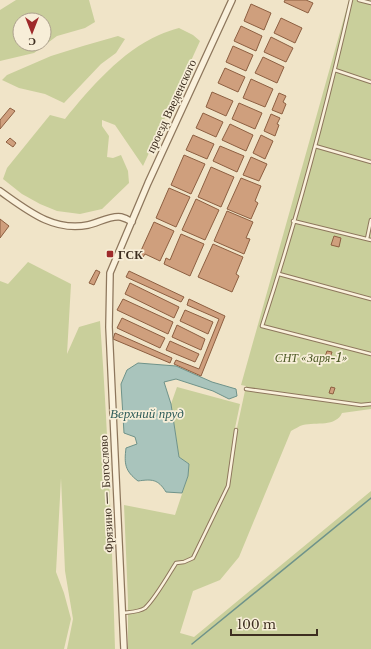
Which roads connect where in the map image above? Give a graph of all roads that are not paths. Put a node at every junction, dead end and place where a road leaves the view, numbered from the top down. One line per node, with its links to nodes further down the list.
1 (232, 0): 12 (street, проезд Введенского)
2 (351, 0): 5 (lane)
3 (359, 0): 4 (lane)
4 (371, 3)
5 (335, 70): 6 (lane); 7 (lane)
6 (371, 82)
7 (315, 146): 8 (lane); 11 (lane)
8 (371, 162)
9 (0, 191): 12 (street)
10 (371, 220): 13 (lane)
11 (293, 221): 13 (lane); 15 (lane)
12 (132, 222): 21 (street, Фрязино — Богослово)
13 (366, 239): 14 (lane)
14 (371, 240)
15 (279, 274): 16 (lane); 17 (lane)
16 (371, 299)
17 (371, 354)
18 (246, 389): 19 (lane)
19 (371, 404)
20 (236, 430): 21 (lane)
21 (123, 613): 22 (street, Фрязино — Богослово)
22 (124, 649)

